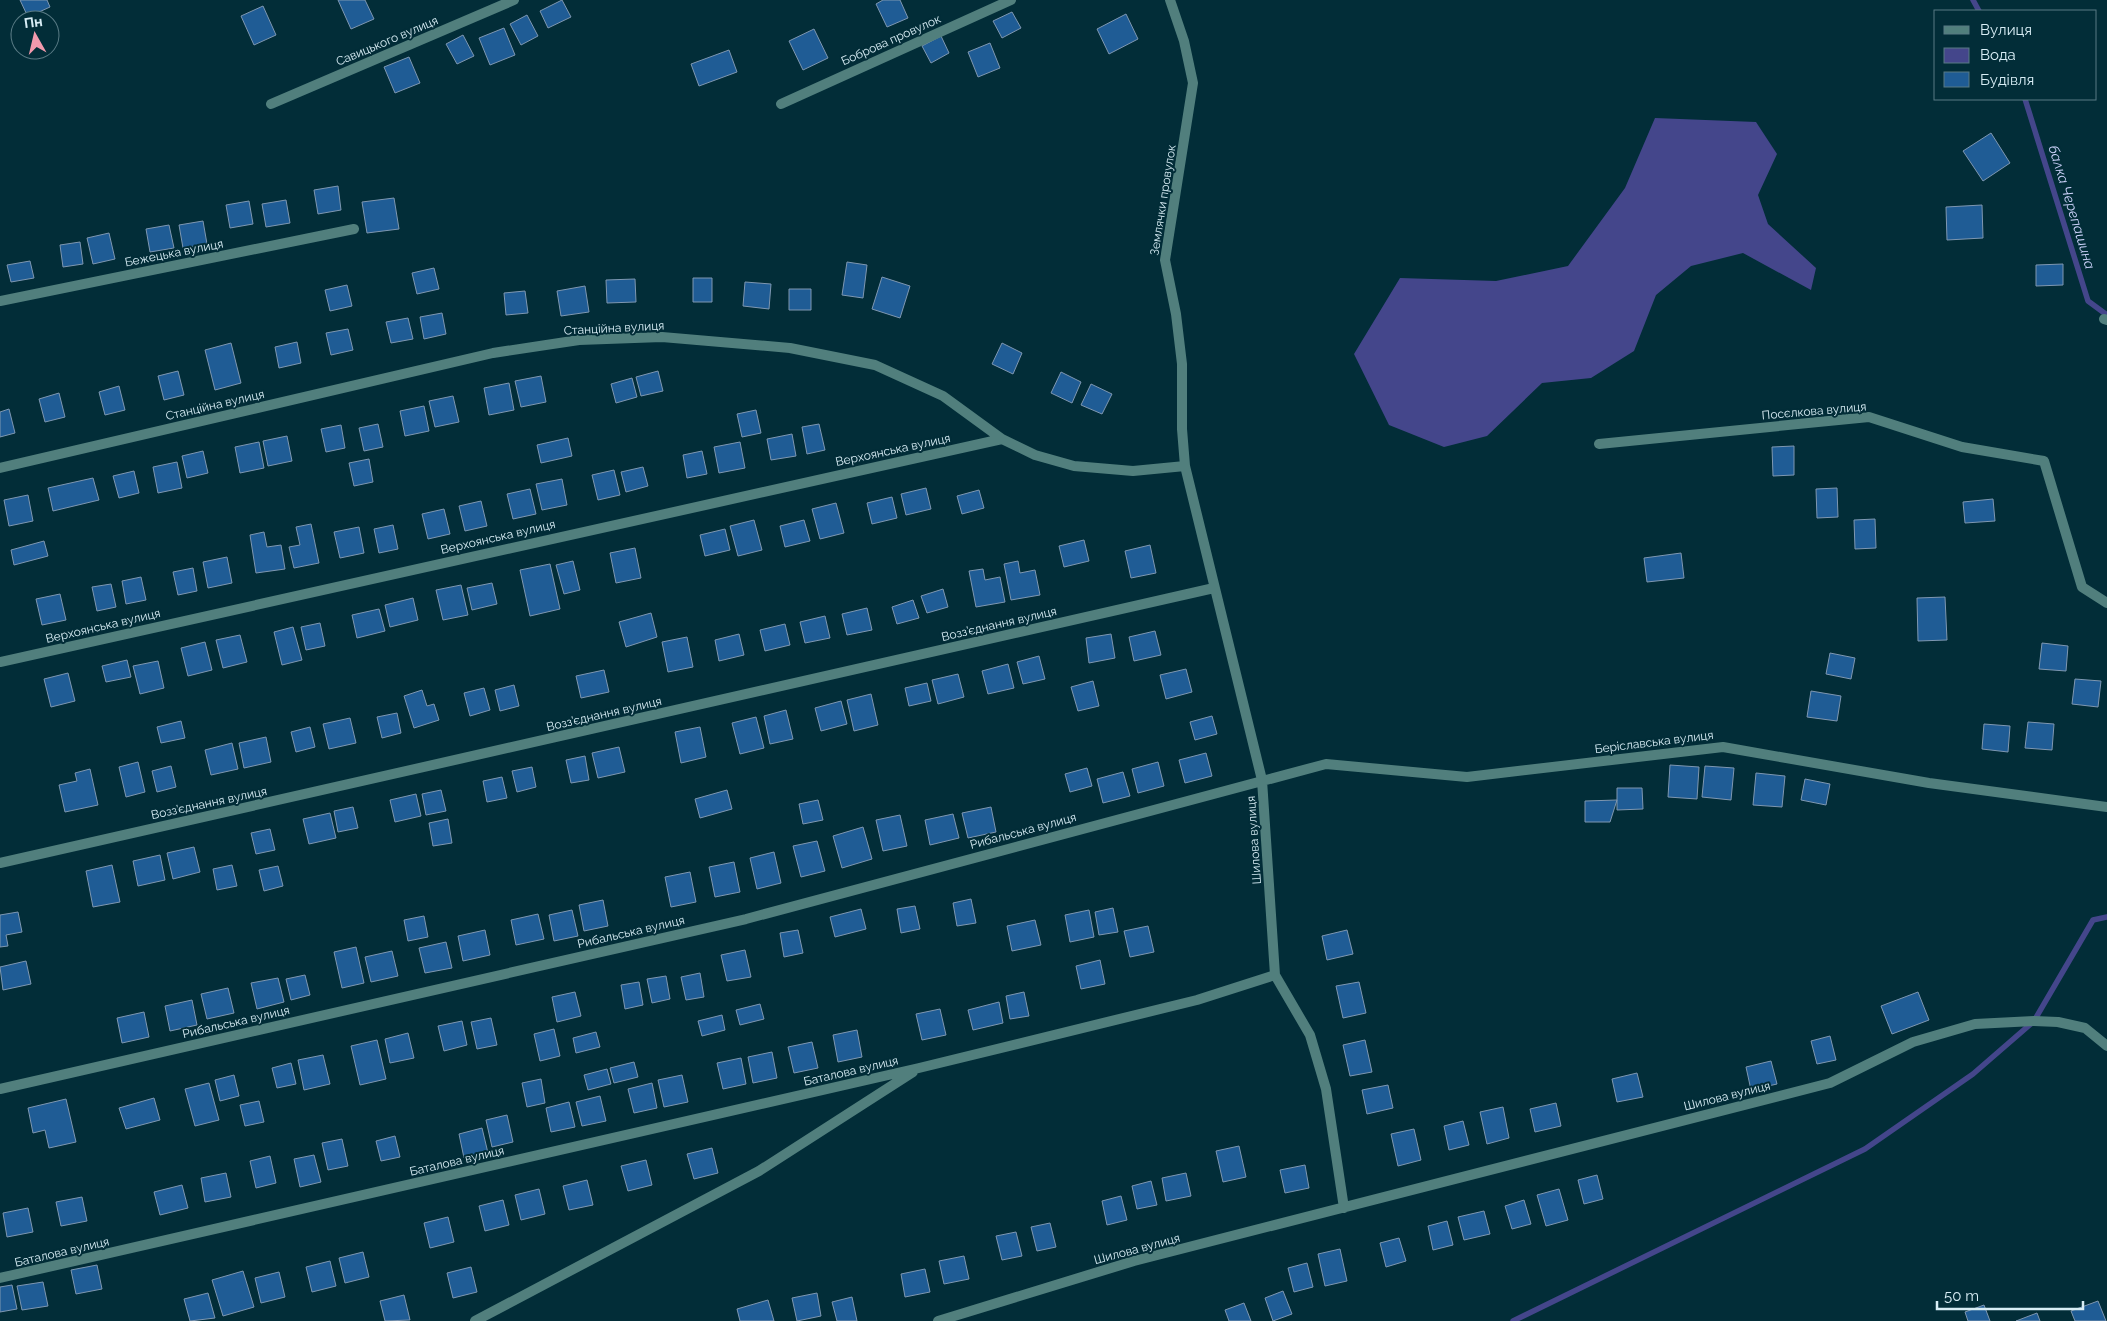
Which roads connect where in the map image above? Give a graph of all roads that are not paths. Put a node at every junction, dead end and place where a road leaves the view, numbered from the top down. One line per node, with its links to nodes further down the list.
1 (514, 0): 4 (street, Савицького вулиця)
2 (1011, 0): 5 (street, Боброва провулок)
3 (1170, 0): 10 (street, Землячки провулок)
4 (270, 104)
5 (781, 104)
6 (354, 230): 7 (street, Бежецька вулиця)
7 (0, 301)
8 (1002, 439): 10 (street, Станційна вулиця); 11 (street, Станційна вулиця); 14 (street, Верхоянська вулиця)
9 (1599, 444): 13 (street, Посєлкова вулиця)
10 (1186, 466): 12 (street, Шилова вулиця)
11 (0, 468)
12 (1214, 588): 15 (street, Шилова вулиця); 17 (street, Возз’єднання вулиця)
13 (2107, 603)
14 (0, 662)
15 (1262, 780): 16 (street, Беріславська вулиця); 18 (street, Шилова вулиця); 21 (street, Рибальська вулиця)
16 (2107, 807)
17 (0, 863)
18 (1275, 975): 20 (street, Баталова вулиця); 22 (street, Шилова вулиця)
19 (2107, 1046): 22 (street, Шилова вулиця)
20 (919, 1068): 23 (street, Баталова вулиця); 24 (street, Баталова вулиця)
21 (0, 1089)
22 (1344, 1208): 25 (street, Шилова вулиця)
23 (0, 1278)
24 (475, 1321)
25 (938, 1321)

